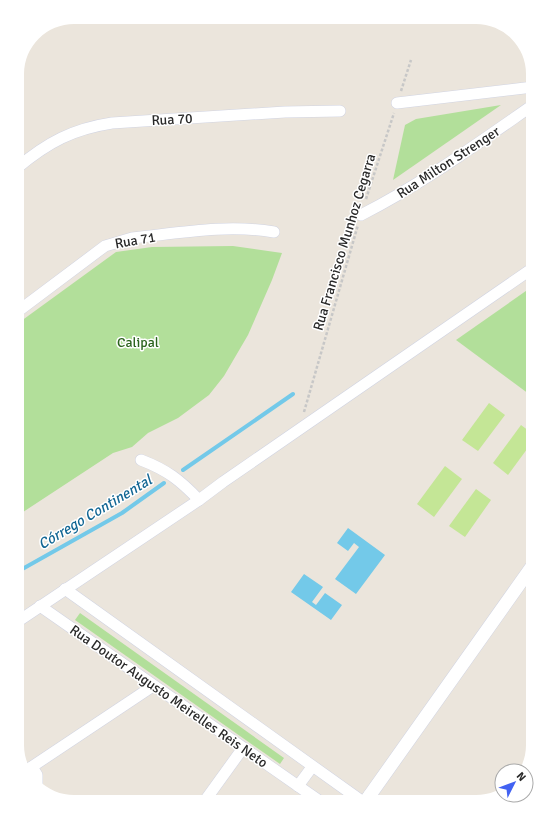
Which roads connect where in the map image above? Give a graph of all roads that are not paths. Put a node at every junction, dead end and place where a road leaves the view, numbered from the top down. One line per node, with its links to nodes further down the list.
1 (526, 88): 2 (street)
2 (397, 103)
3 (526, 110): 6 (street, Rua Milton Strenger)
4 (340, 111): 5 (street, Rua 70)
5 (24, 163)
6 (361, 215)
7 (274, 232): 9 (street, Rua 71)
8 (526, 273): 11 (street)
9 (24, 307)
10 (141, 460): 11 (street)
11 (199, 500): 13 (street)
12 (526, 575): 24 (street)
13 (65, 589): 14 (street); 18 (street, Rua Doutor Augusto Meirelles Reis Neto)
14 (40, 606): 15 (street); 16 (street, Rua Doutor Augusto Meirelles Reis Neto)
15 (24, 617)
16 (153, 686): 17 (street, Rua Doutor Augusto Meirelles Reis Neto); 19 (street)
17 (243, 748): 20 (street, Rua Doutor Augusto Meirelles Reis Neto); 21 (street)
18 (312, 767): 20 (street); 23 (street, Rua Doutor Augusto Meirelles Reis Neto)
19 (30, 768)
20 (298, 786): 22 (street, Rua Doutor Augusto Meirelles Reis Neto)
21 (209, 795)
22 (311, 795)
23 (360, 795)
24 (372, 795)

